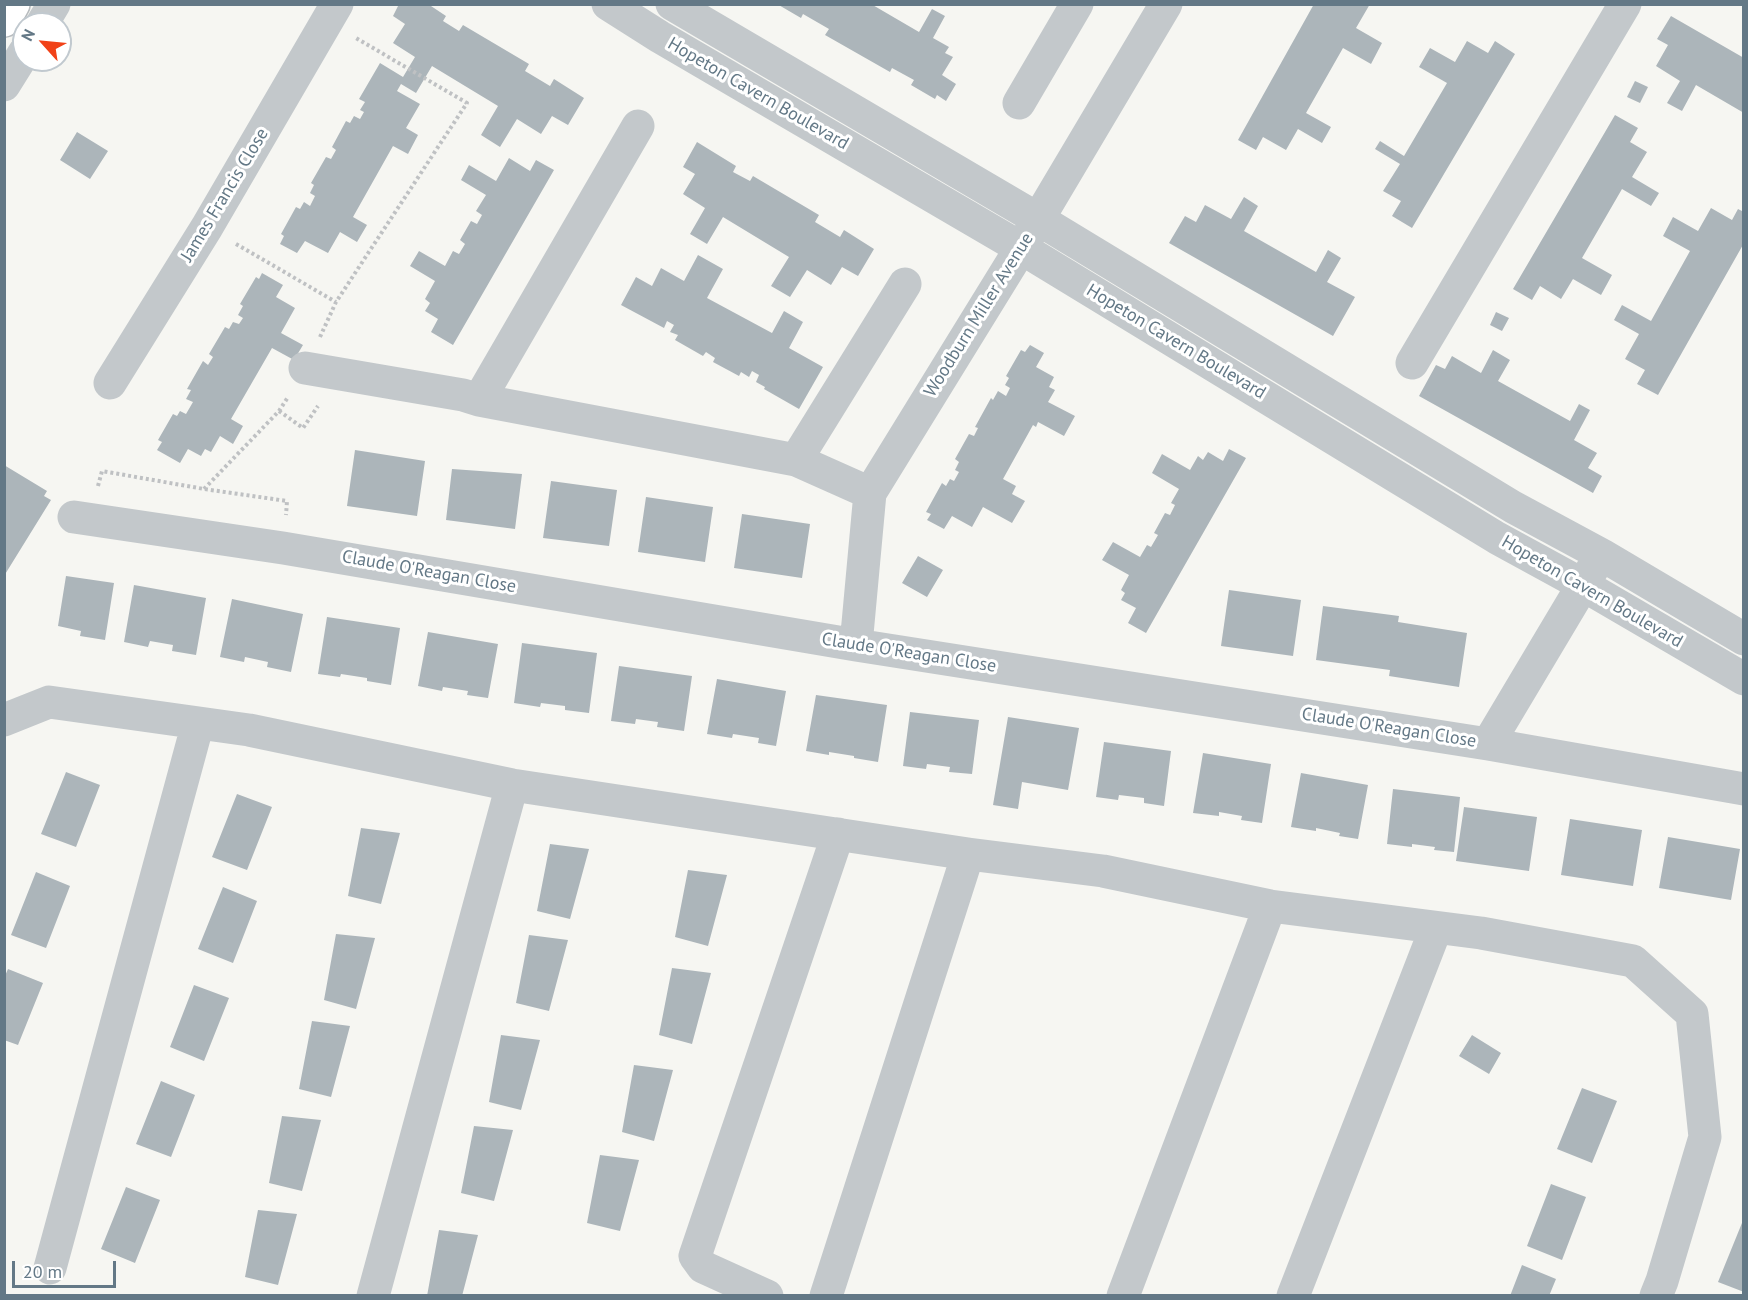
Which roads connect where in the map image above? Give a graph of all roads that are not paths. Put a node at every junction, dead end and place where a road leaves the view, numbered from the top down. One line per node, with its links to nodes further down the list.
1 (13, 4): 8 (highway)
2 (608, 4): 14 (street, Hopeton Cavern Boulevard)
3 (672, 4): 13 (street, Hopeton Cavern Boulevard)
4 (1077, 4): 11 (street)
5 (1166, 4): 13 (street, Woodburn Miller Avenue)
6 (1625, 4): 16 (street)
7 (332, 13): 18 (street, James Francis Close)
8 (4, 20)
9 (12, 72): 10 (street)
10 (4, 85)
11 (1018, 103)
12 (638, 126): 19 (street)
13 (1038, 219): 14 (street, Woodburn Miller Avenue); 23 (street, Hopeton Cavern Boulevard)
14 (1021, 248): 21 (street, Woodburn Miller Avenue); 24 (street, Hopeton Cavern Boulevard)
15 (905, 284): 20 (street)
16 (1412, 363)
17 (305, 368): 19 (street)
18 (110, 383)
19 (479, 400): 20 (street)
20 (796, 460): 21 (street)
21 (870, 493): 26 (street, Woodburn Miller Avenue)
22 (82, 518): 26 (street, Claude O'Reagan Close)
23 (1602, 555): 24 (street); 25 (street, Hopeton Cavern Boulevard)
24 (1583, 585): 27 (street, Hopeton Cavern Boulevard); 30 (street)
25 (1743, 639)
26 (856, 645): 30 (street, Claude O'Reagan Close)
27 (1743, 679)
28 (4, 720): 29 (street)
29 (198, 723): 31 (street); 37 (street)
30 (1488, 744): 32 (street, Claude O'Reagan Close)
31 (512, 785): 33 (street); 38 (street)
32 (1743, 789)
33 (837, 834): 34 (street); 39 (street)
34 (968, 854): 35 (street); 40 (street)
35 (1270, 906): 36 (street); 41 (street)
36 (1436, 928): 42 (street); 43 (street)
37 (50, 1268)
38 (373, 1296)
39 (767, 1296)
40 (826, 1296)
41 (1123, 1296)
42 (1293, 1296)
43 (1656, 1296)

